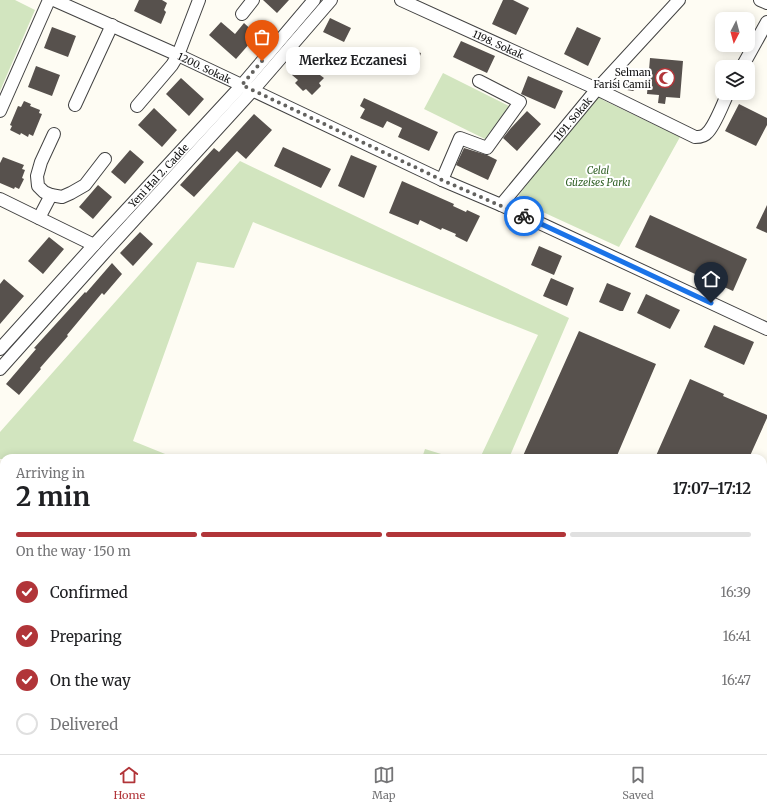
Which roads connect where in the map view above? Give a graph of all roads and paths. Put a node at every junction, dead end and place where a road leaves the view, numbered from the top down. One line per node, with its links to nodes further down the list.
1 (49, 0): 23 (street)
2 (54, 0): 13 (street, 1200. Sokak)
3 (199, 0): 14 (street)
4 (253, 0): 11 (street)
5 (314, 0): 17 (street, Yeni Hal 2. Cadde)
6 (331, 0): 19 (street)
7 (400, 0): 18 (street, 1198. Sokak)
8 (679, 0): 18 (street, 1191. Sokak)
9 (760, 0): 10 (street)
10 (767, 3)
11 (242, 14)
12 (767, 22): 15 (street)
13 (112, 25): 14 (street, 1200. Sokak); 21 (street)
14 (178, 55): 17 (street, 1200. Sokak); 22 (street)
15 (746, 60)
16 (478, 81): 26 (street)
17 (242, 85): 19 (street, 1200. Sokak); 31 (street, Yeni Hal 2. Cadde)
18 (597, 89): 20 (street, 1198. Sokak); 29 (street, 1191. Sokak)
19 (253, 90): 26 (street, 1200. Sokak); 34 (street)
20 (725, 100)
21 (75, 104)
22 (137, 106)
23 (0, 111)
24 (54, 134): 27 (street)
25 (105, 159): 27 (street)
26 (442, 180): 29 (street, 1200. Sokak)
27 (51, 196): 30 (street)
28 (0, 199): 30 (street)
29 (501, 206): 32 (street, 1200. Sokak)
30 (39, 218): 31 (street)
31 (94, 245): 33 (street, Yeni Hal 2. Cadde)
32 (767, 329)
33 (1, 346)
34 (0, 368)

